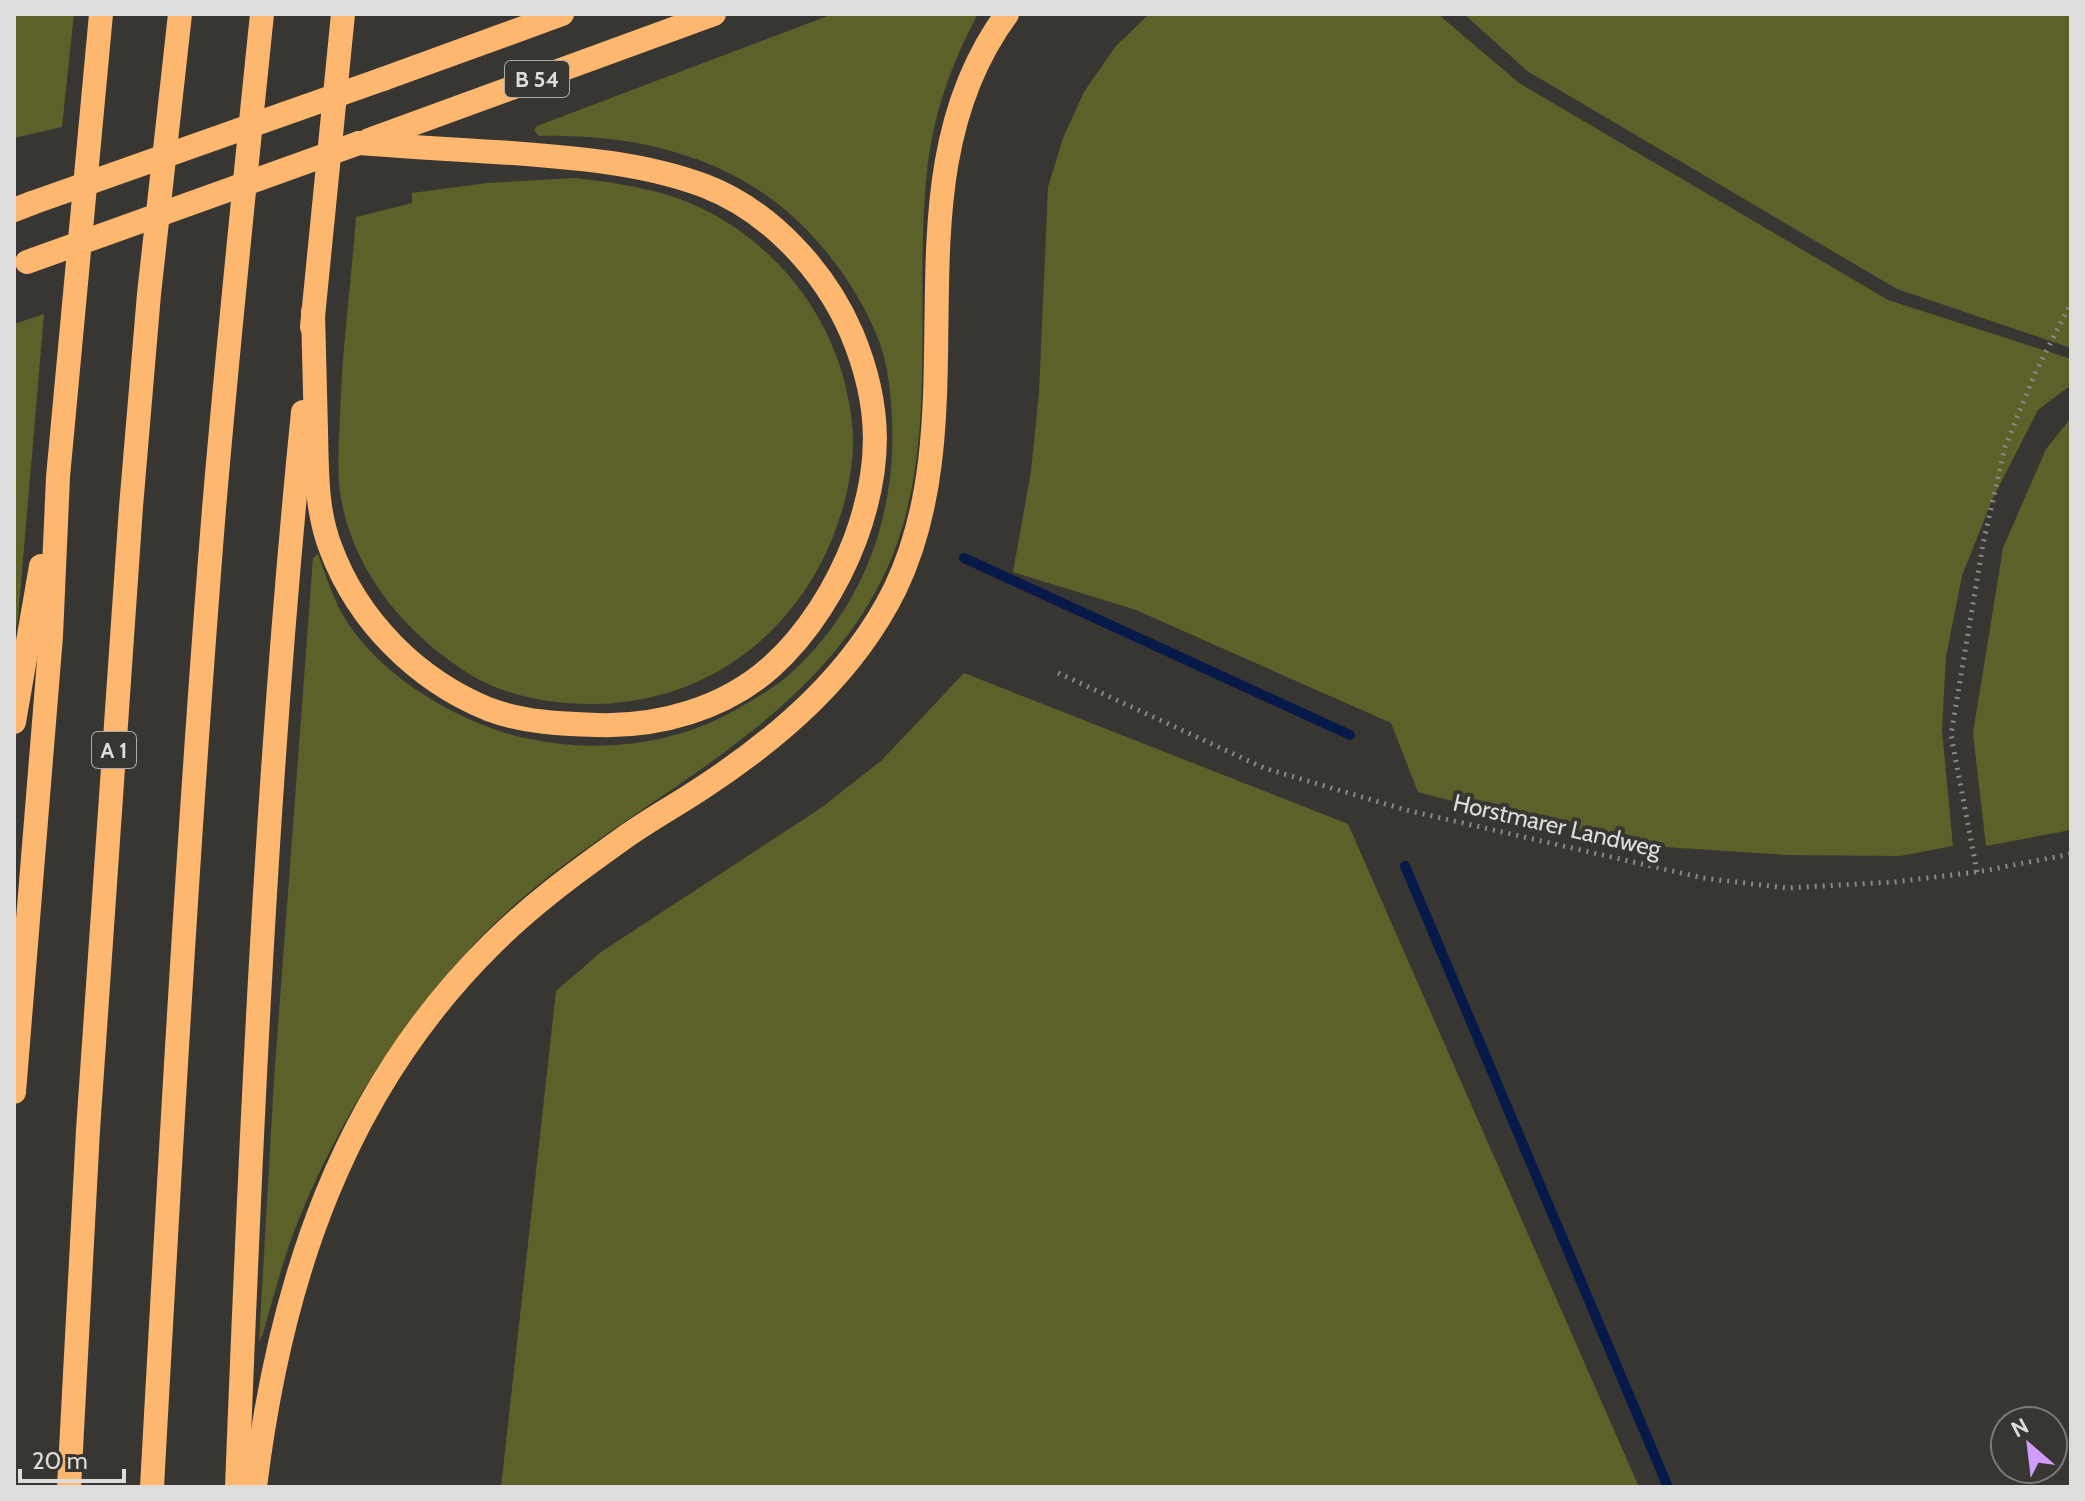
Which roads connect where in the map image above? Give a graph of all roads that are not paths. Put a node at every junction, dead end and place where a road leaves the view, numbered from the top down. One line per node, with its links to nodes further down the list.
1 (101, 14): 14 (highway)
2 (180, 14): 17 (highway, A 1)
3 (262, 14): 18 (highway)
4 (343, 14): 13 (highway)
5 (545, 14): 9 (highway)
6 (562, 14): 9 (highway, B 54)
7 (714, 14): 10 (highway, B 54)
8 (1007, 14): 20 (highway)
9 (508, 34): 11 (highway, B 54, bridge)
10 (359, 143): 12 (highway, B 54, bridge); 13 (highway)
11 (20, 205)
12 (20, 264)
13 (313, 312): 19 (highway)
14 (58, 477): 15 (highway); 16 (highway)
15 (14, 722)
16 (14, 1092)
17 (69, 1487)
18 (152, 1487)
19 (237, 1487)
20 (255, 1487)

